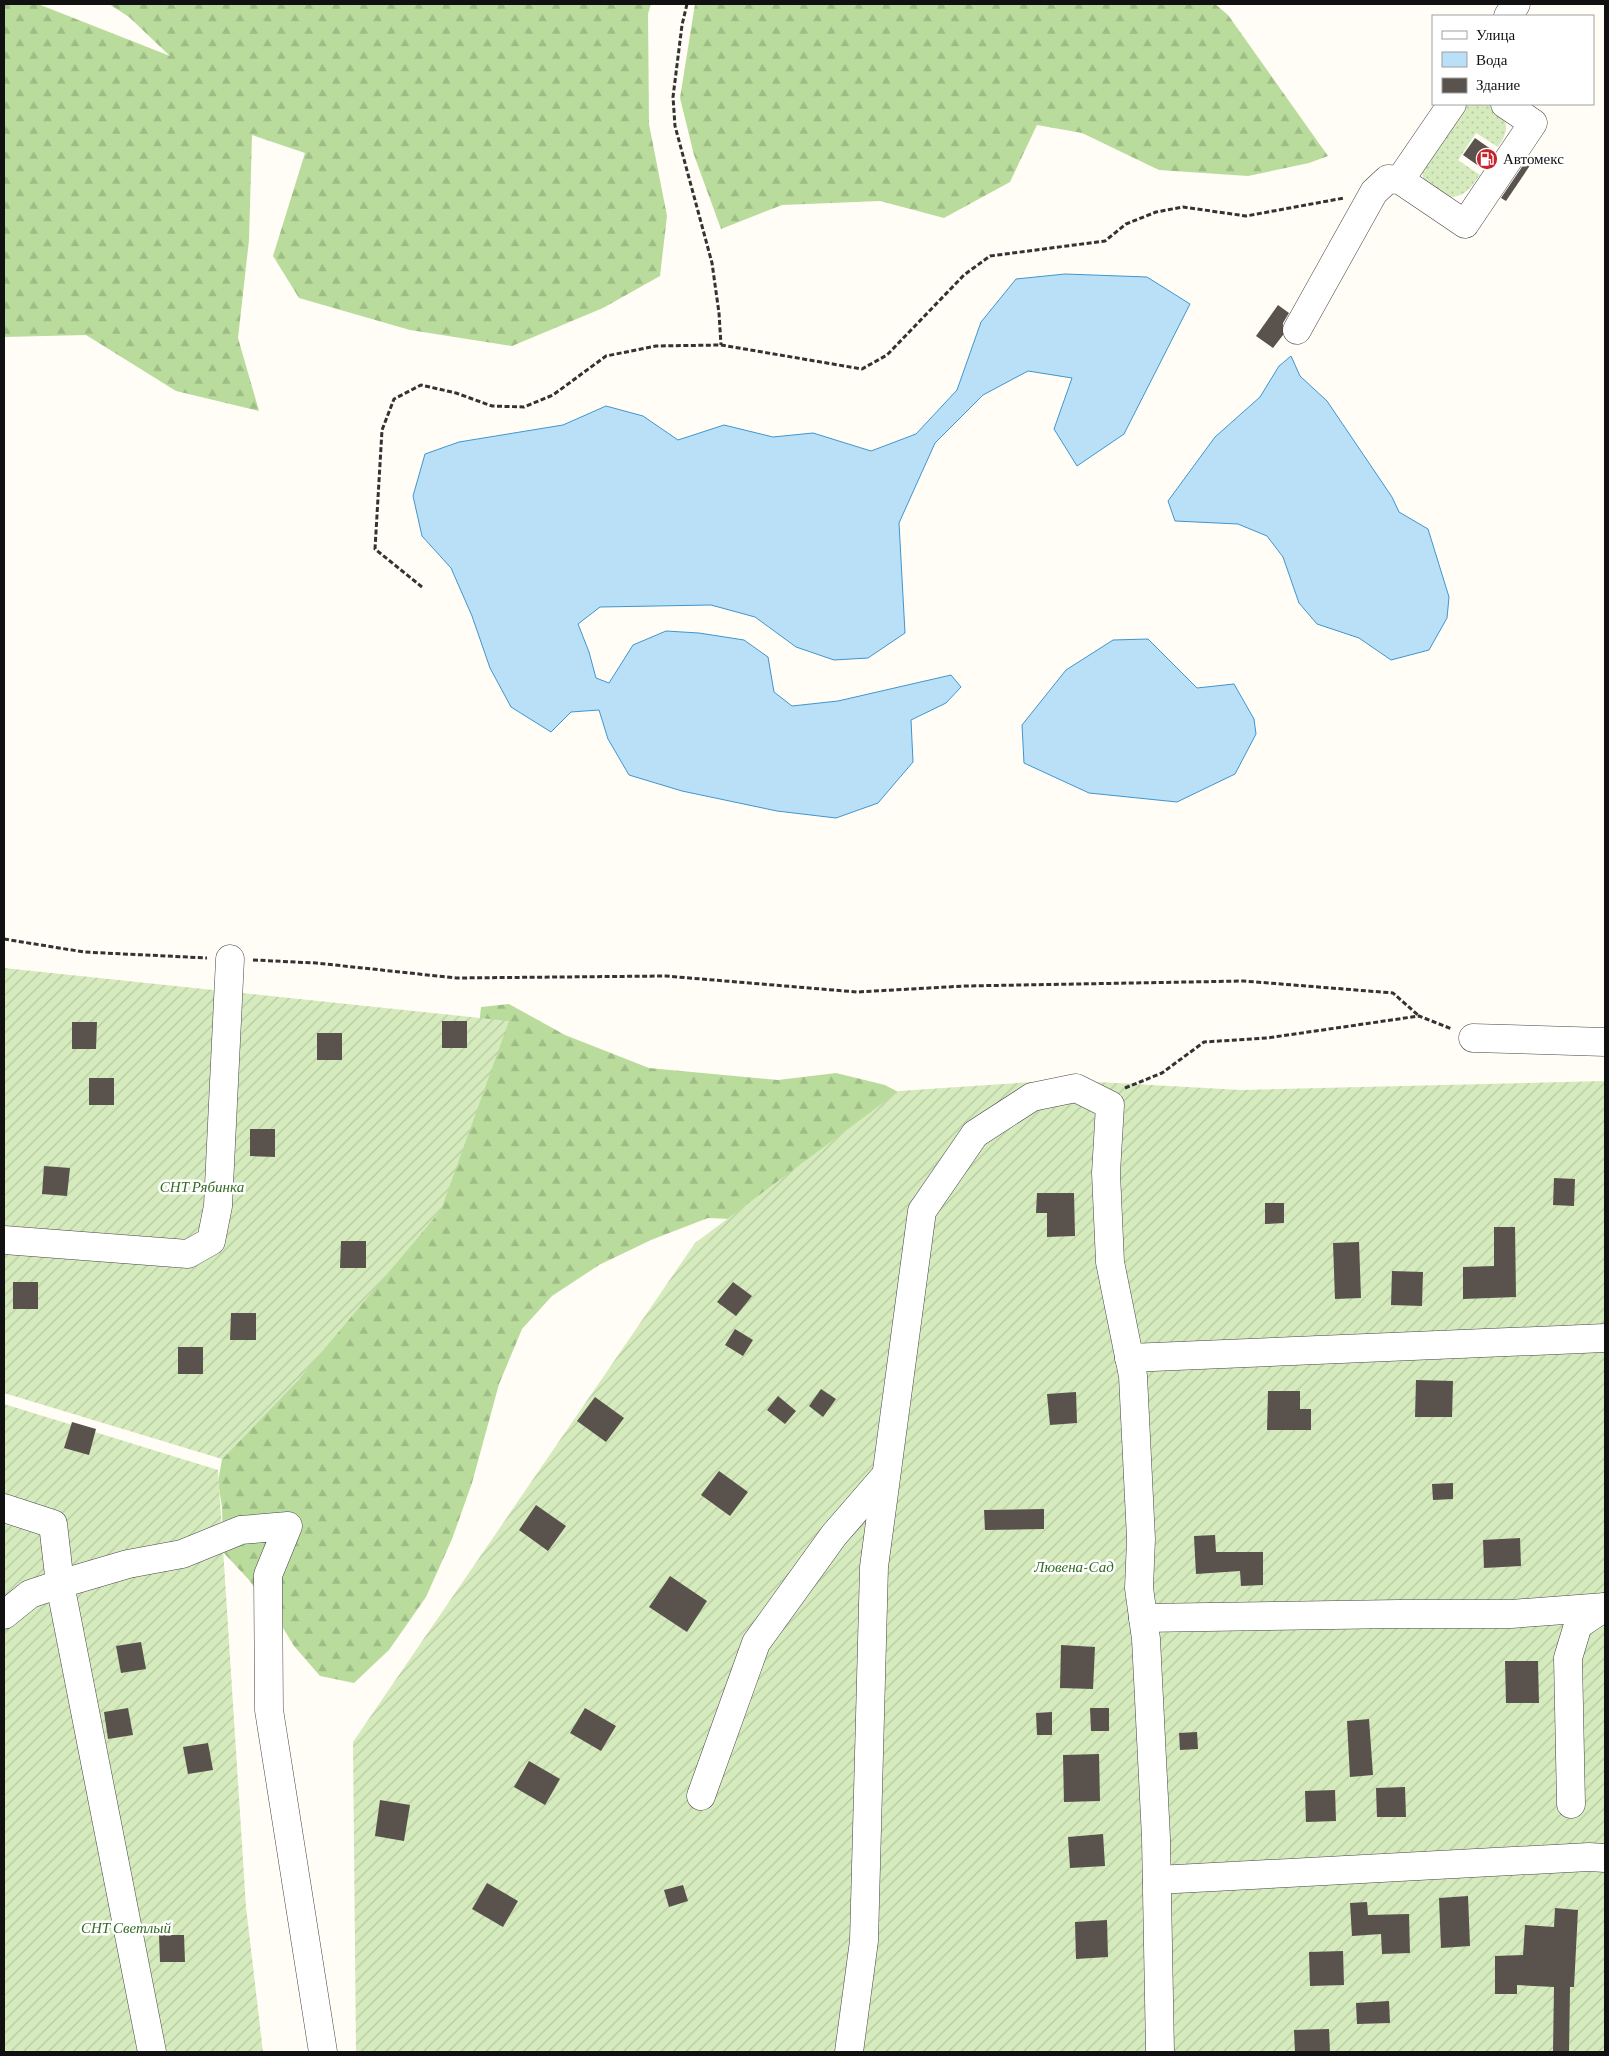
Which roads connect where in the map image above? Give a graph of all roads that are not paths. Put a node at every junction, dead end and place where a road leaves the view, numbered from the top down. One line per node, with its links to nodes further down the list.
1 (1516, 4): 2 (street)
2 (1509, 15)
3 (1451, 105): 5 (street)
4 (1506, 105): 5 (street)
5 (1400, 180): 6 (street)
6 (1297, 330)
7 (230, 959): 10 (street)
8 (1473, 1038): 9 (street)
9 (1605, 1042)
10 (4, 1240)
11 (1605, 1338): 12 (street)
12 (1129, 1358): 13 (street); 18 (street)
13 (886, 1475): 19 (street); 25 (street)
14 (4, 1508): 15 (street)
15 (60, 1584): 17 (street); 23 (street); 24 (street)
16 (1605, 1607): 18 (street); 20 (street)
17 (4, 1615)
18 (1143, 1618): 22 (street)
19 (701, 1796)
20 (1571, 1804)
21 (1605, 1858): 22 (street)
22 (1157, 1880): 26 (street)
23 (152, 2052)
24 (324, 2052)
25 (849, 2052)
26 (1160, 2052)

